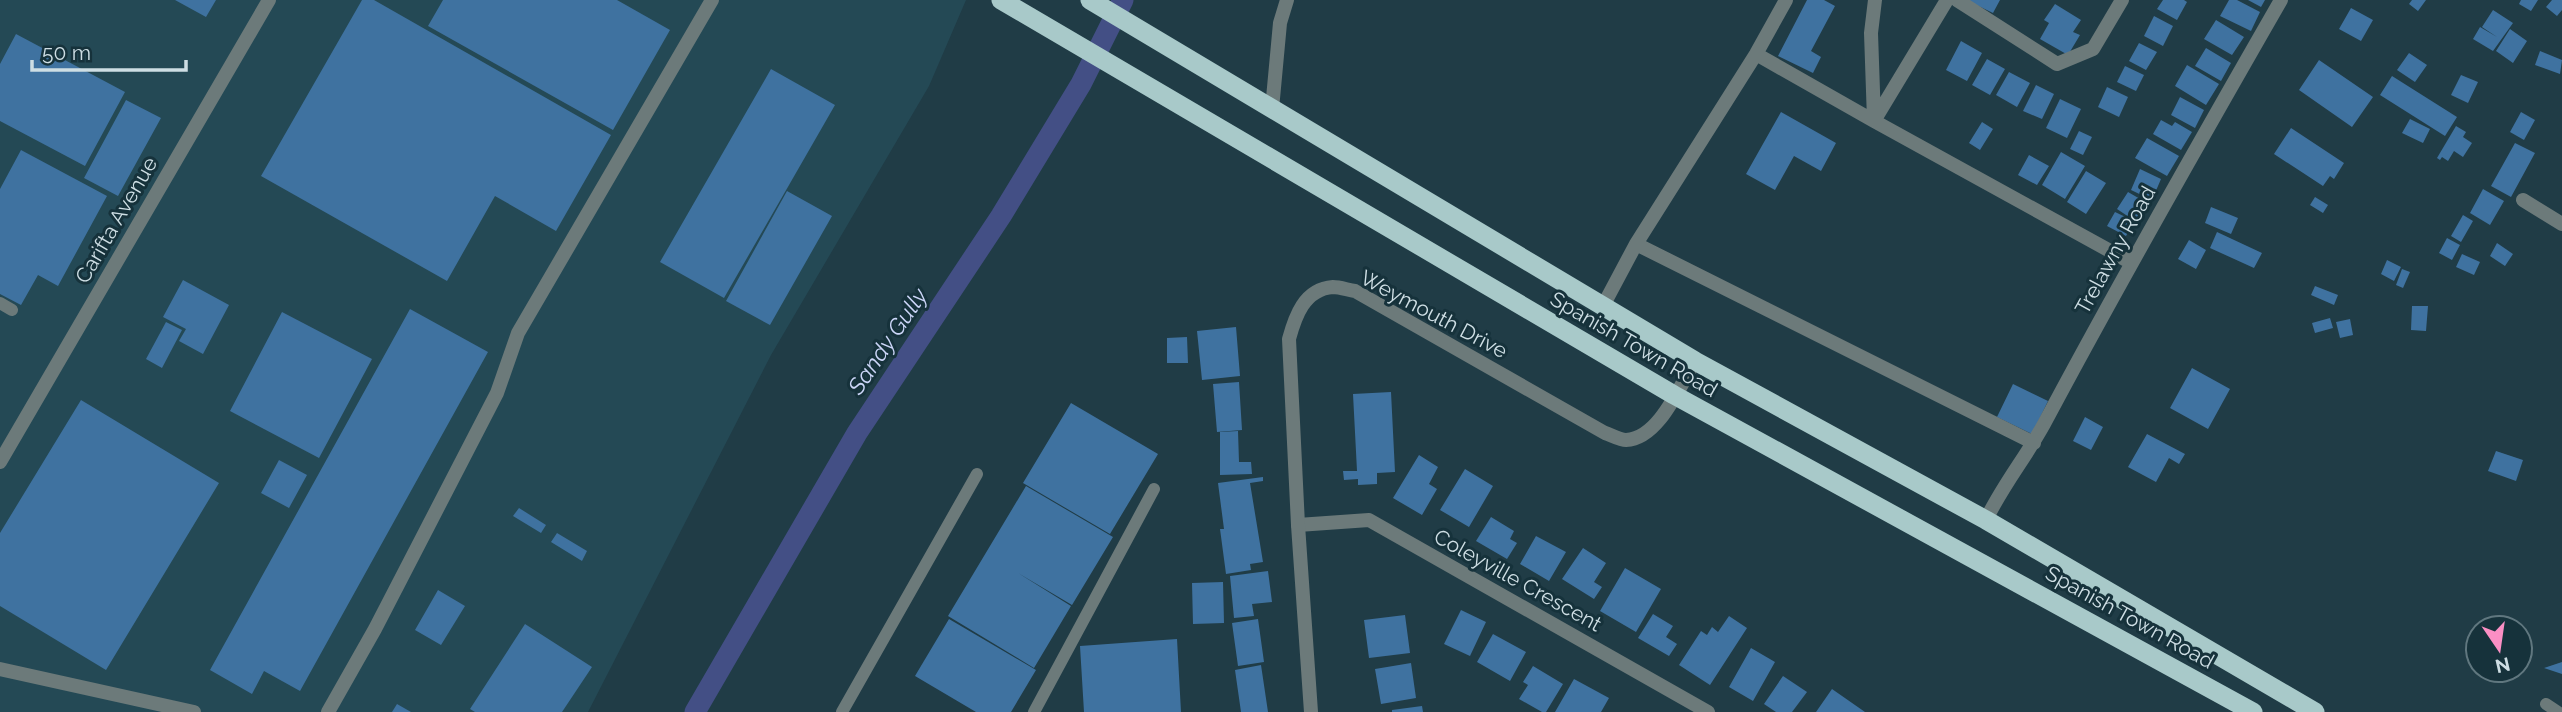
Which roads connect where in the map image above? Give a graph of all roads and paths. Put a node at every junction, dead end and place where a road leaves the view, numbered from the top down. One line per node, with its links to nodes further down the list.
1 (269, 0): 25 (street, Carifta Avenue)
2 (712, 0): 34 (street)
3 (1001, 0): 23 (highway, Spanish Town Road)
4 (1090, 0): 13 (highway, Spanish Town Road)
5 (1287, 0): 13 (street)
6 (1786, 0): 12 (street)
7 (1875, 0): 14 (street)
8 (1947, 0): 14 (street)
9 (1957, 0): 10 (street)
10 (2122, 0)
11 (2281, 0): 18 (street, Trelawny Road)
12 (1756, 54): 14 (street); 17 (street)
13 (1272, 109): 20 (highway, Spanish Town Road)
14 (1874, 121): 18 (street)
15 (2524, 200): 16 (street)
16 (2562, 224)
17 (1636, 244): 20 (street); 24 (street)
18 (2130, 262): 24 (street, Trelawny Road)
19 (0, 303): 21 (lane)
20 (1604, 306): 22 (highway, Spanish Town Road)
21 (12, 310)
22 (1695, 360): 23 (street, Weymouth Drive); 28 (highway, Spanish Town Road)
23 (1674, 395): 29 (street, Weymouth Drive); 32 (highway, Spanish Town Road)
24 (2034, 443): 28 (street, Trelawny Road)
25 (0, 462)
26 (977, 474): 35 (lane)
27 (1154, 489): 36 (lane)
28 (1986, 520): 40 (highway, Spanish Town Road)
29 (1297, 525): 37 (street, Weymouth Drive); 38 (street, Coleyville Crescent)
30 (0, 669): 33 (street)
31 (2546, 704): 41 (lane)
32 (2235, 705): 39 (highway, Spanish Town Road)
33 (194, 712)
34 (328, 712)
35 (842, 712)
36 (1034, 712)
37 (1311, 712)
38 (1708, 712)
39 (2253, 712)
40 (2315, 712)
41 (2558, 712)

